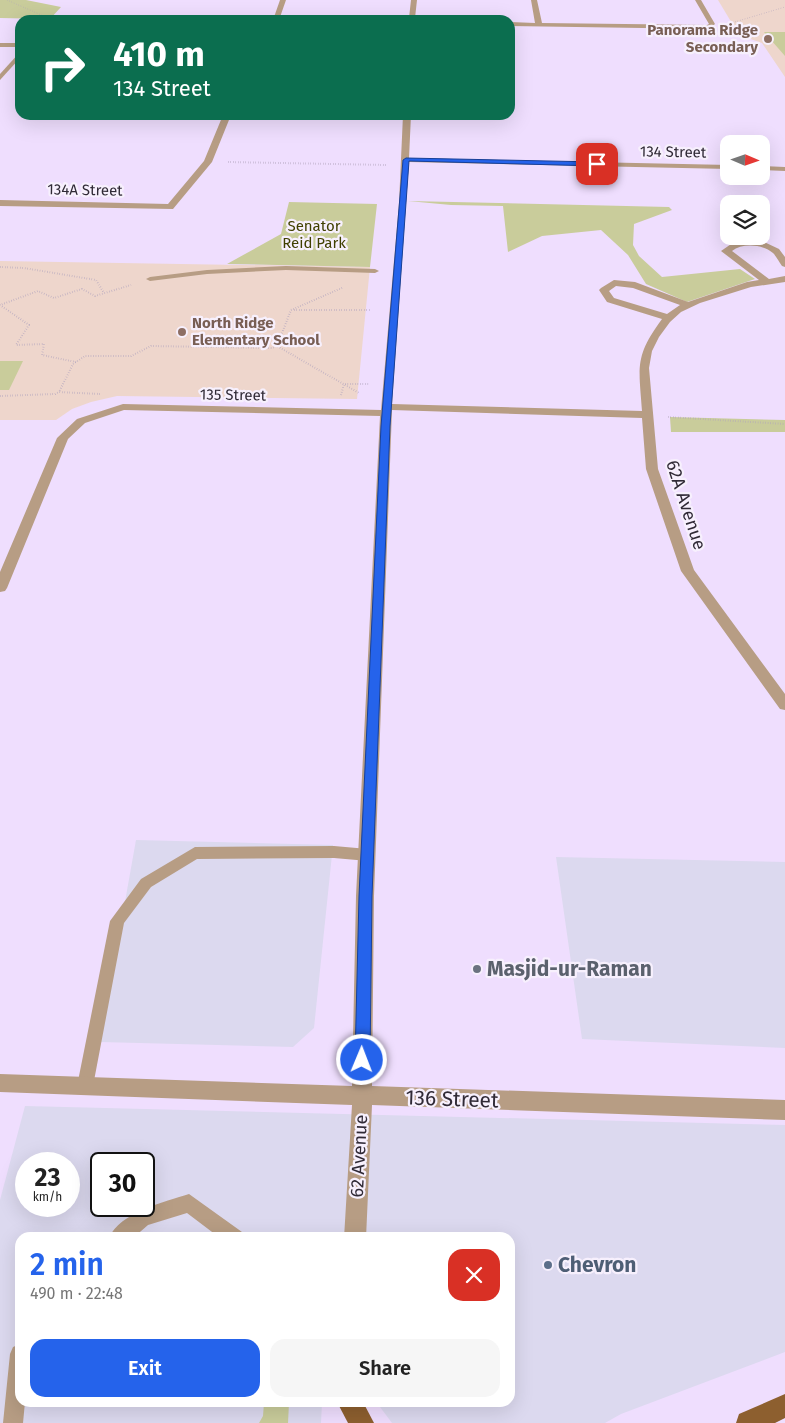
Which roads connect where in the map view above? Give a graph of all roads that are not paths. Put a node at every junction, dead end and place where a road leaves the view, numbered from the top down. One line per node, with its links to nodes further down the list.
1 (283, 0): 5 (street)
2 (414, 0): 6 (street)
3 (534, 0): 8 (street)
4 (698, 0): 8 (street)
5 (278, 15)
6 (412, 15)
7 (515, 24): 8 (street)
8 (539, 25)
9 (0, 45): 10 (street)
10 (15, 45)
11 (15, 60): 12 (street)
12 (0, 78)
13 (225, 120): 19 (street, 134A Street)
14 (408, 120): 15 (street, 62 Avenue)
15 (406, 160): 16 (street, 134 Street); 27 (street, 62 Avenue)
16 (720, 167)
17 (770, 168): 18 (street)
18 (785, 169)
19 (0, 203)
20 (785, 264): 24 (street)
21 (375, 270): 22 (lane)
22 (150, 279)
23 (785, 279): 24 (street)
24 (766, 281): 25 (street, 62A Avenue)
25 (688, 306): 26 (street, 62A Avenue); 26 (street)
26 (668, 318): 28 (street, 62A Avenue)
27 (387, 410): 28 (street, 135 Street); 29 (street, 135 Street); 31 (street, 62 Avenue)
28 (647, 415): 30 (street, 62A Avenue)
29 (0, 588)
30 (785, 705)
31 (368, 854): 33 (lane); 34 (street, 62 Avenue)
32 (0, 1083): 33 (street, 136 Street)
33 (85, 1086): 34 (street, 136 Street)
34 (362, 1096): 35 (street, 136 Street); 38 (street, 62 Avenue)
35 (785, 1110)
36 (126, 1232): 37 (lane)
37 (228, 1232)
38 (355, 1232)
39 (15, 1397): 43 (lane)
40 (785, 1406): 46 (main road)
41 (348, 1407): 44 (street)
42 (351, 1407): 45 (main road)
43 (12, 1423)
44 (346, 1423)
45 (362, 1423)
46 (748, 1423)

